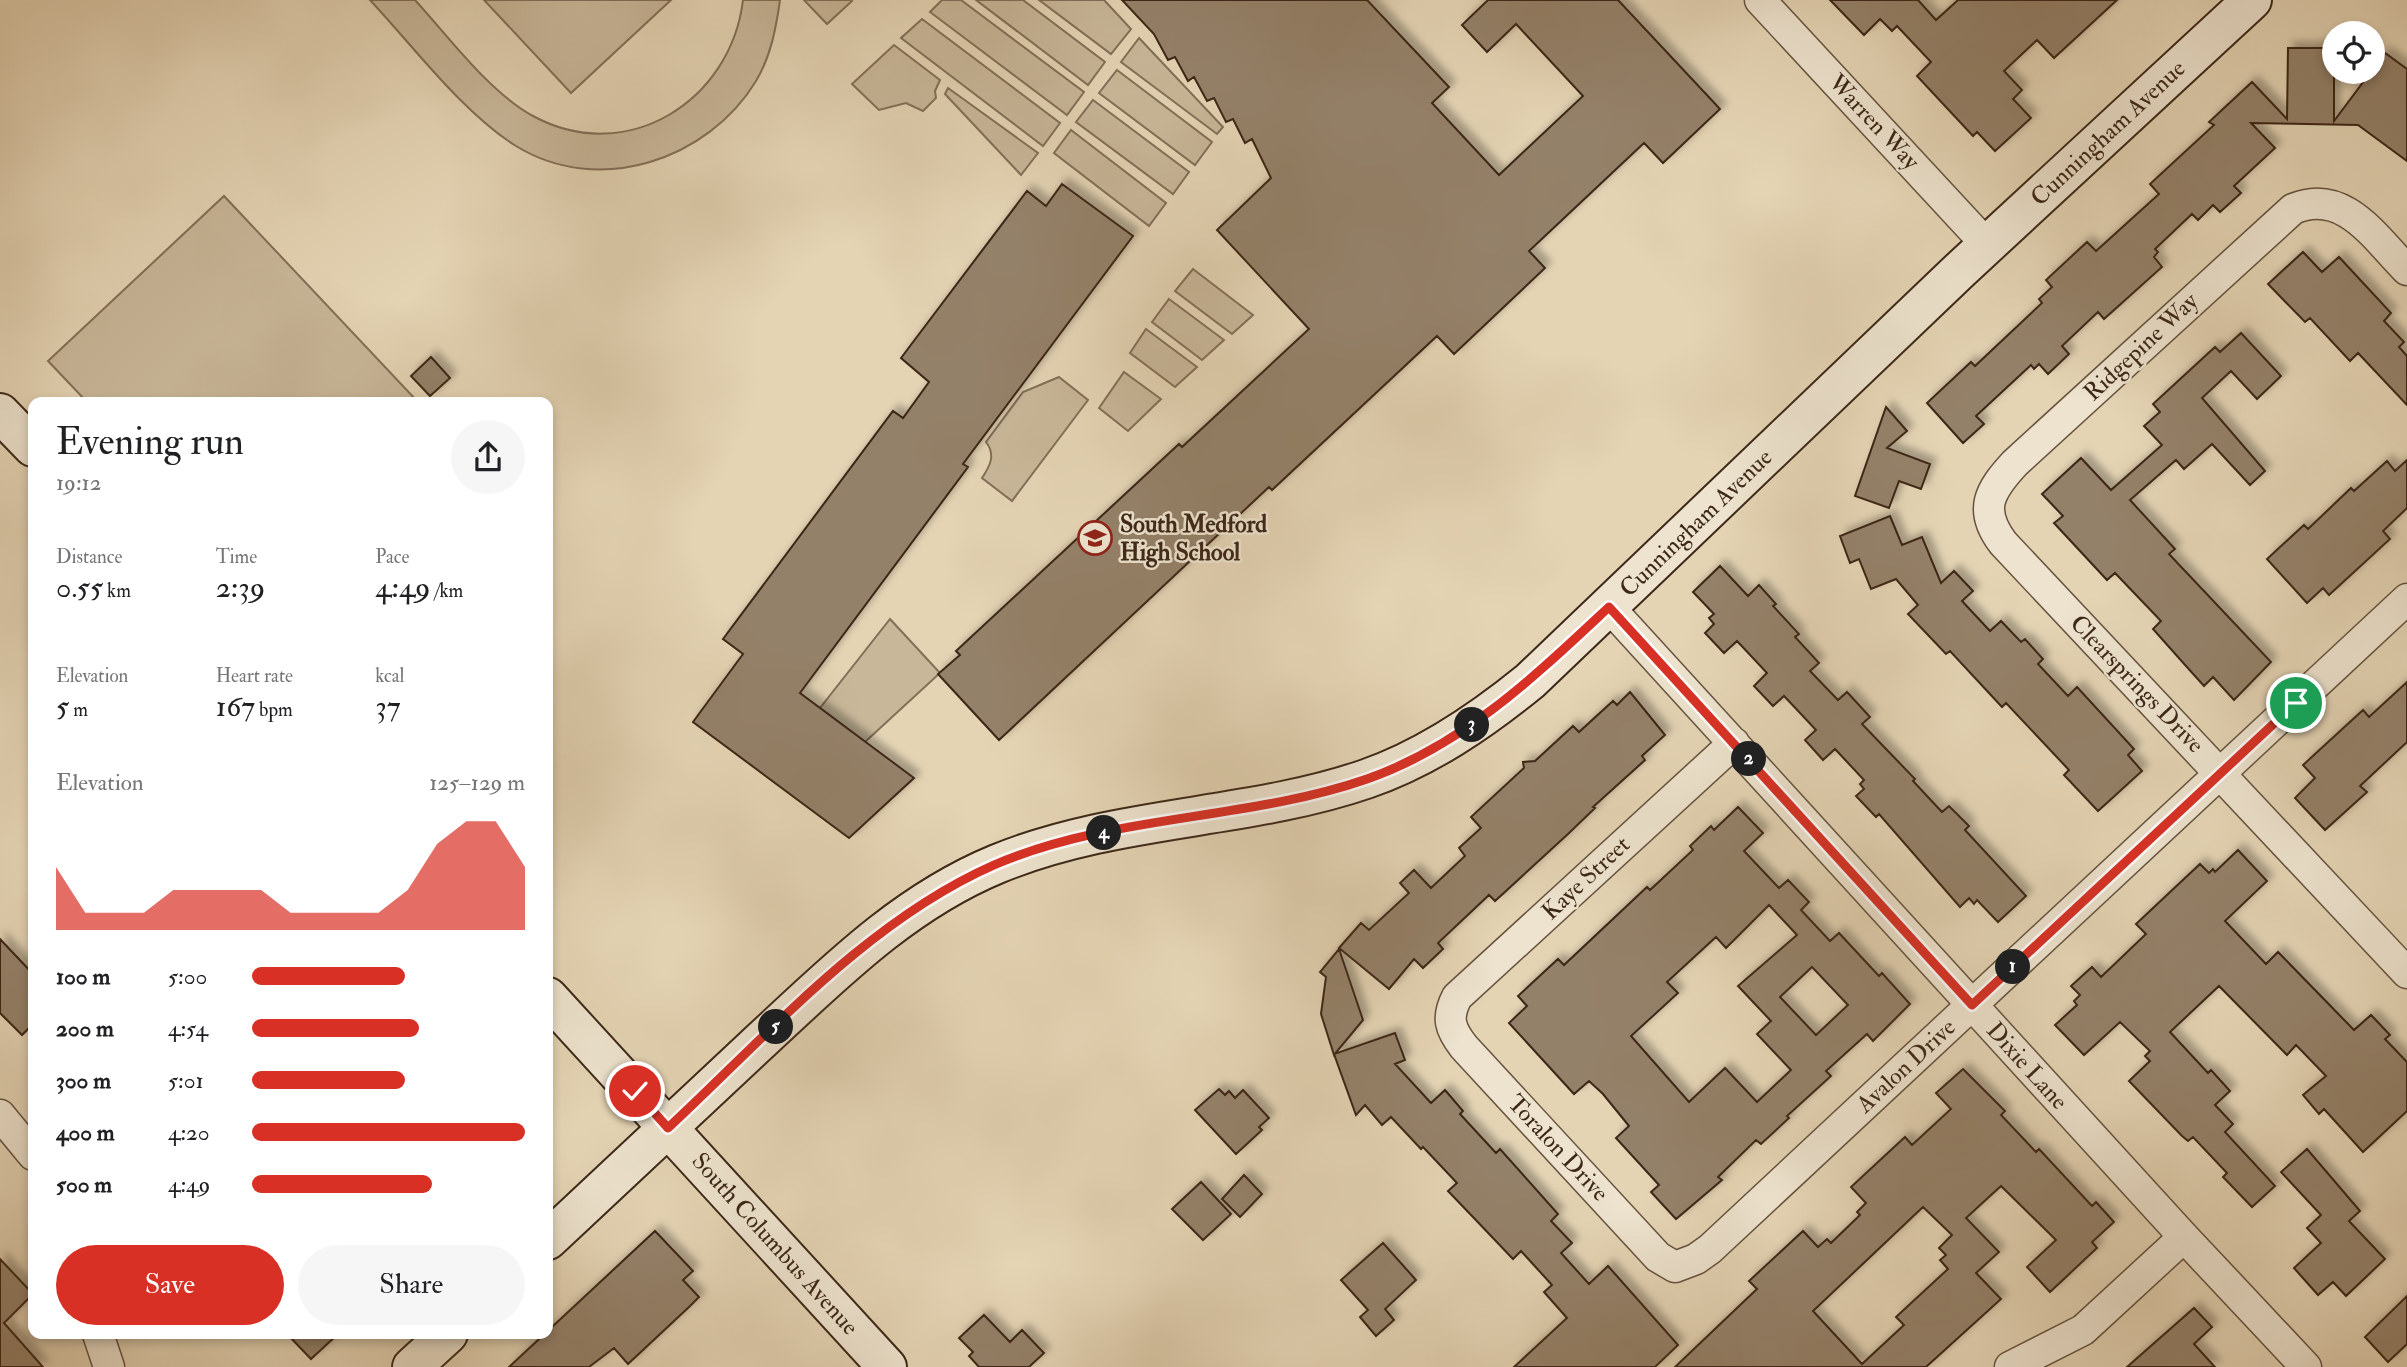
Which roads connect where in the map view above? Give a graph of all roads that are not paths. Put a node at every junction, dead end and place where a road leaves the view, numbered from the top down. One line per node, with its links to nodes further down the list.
1 (1760, 0): 3 (street, Warren Way)
2 (2252, 0): 3 (main road, Cunningham Avenue)
3 (1987, 244): 9 (main road, Cunningham Avenue)
4 (2407, 270): 7 (street, Ridgepine Way)
5 (0, 413): 6 (main road)
6 (28, 442)
7 (1988, 515): 11 (street, Clearsprings Drive)
8 (2407, 599): 11 (street, Avalon Drive)
9 (1609, 607): 10 (street, Dixie Lane); 17 (main road, Cunningham Avenue)
10 (1734, 743): 14 (street, Dixie Lane); 15 (street, Kaye Street)
11 (2222, 773): 12 (street, Clearsprings Drive); 14 (street, Avalon Drive)
12 (2407, 973)
13 (553, 1002): 17 (main road, South Columbus Avenue)
14 (1972, 1005): 20 (street, Dixie Lane); 21 (street, Avalon Drive)
15 (1449, 1021): 21 (street, Toralon Drive)
16 (0, 1115): 18 (street)
17 (668, 1128): 19 (main road, Cunningham Avenue); 24 (main road, South Columbus Avenue)
18 (28, 1150)
19 (553, 1235)
20 (2183, 1237): 27 (street); 28 (street, Dixie Lane)
21 (1675, 1267)
22 (100, 1339): 25 (street)
23 (443, 1339): 26 (main road)
24 (875, 1363)
25 (109, 1367)
26 (412, 1367)
27 (2010, 1367)
28 (2306, 1367)

